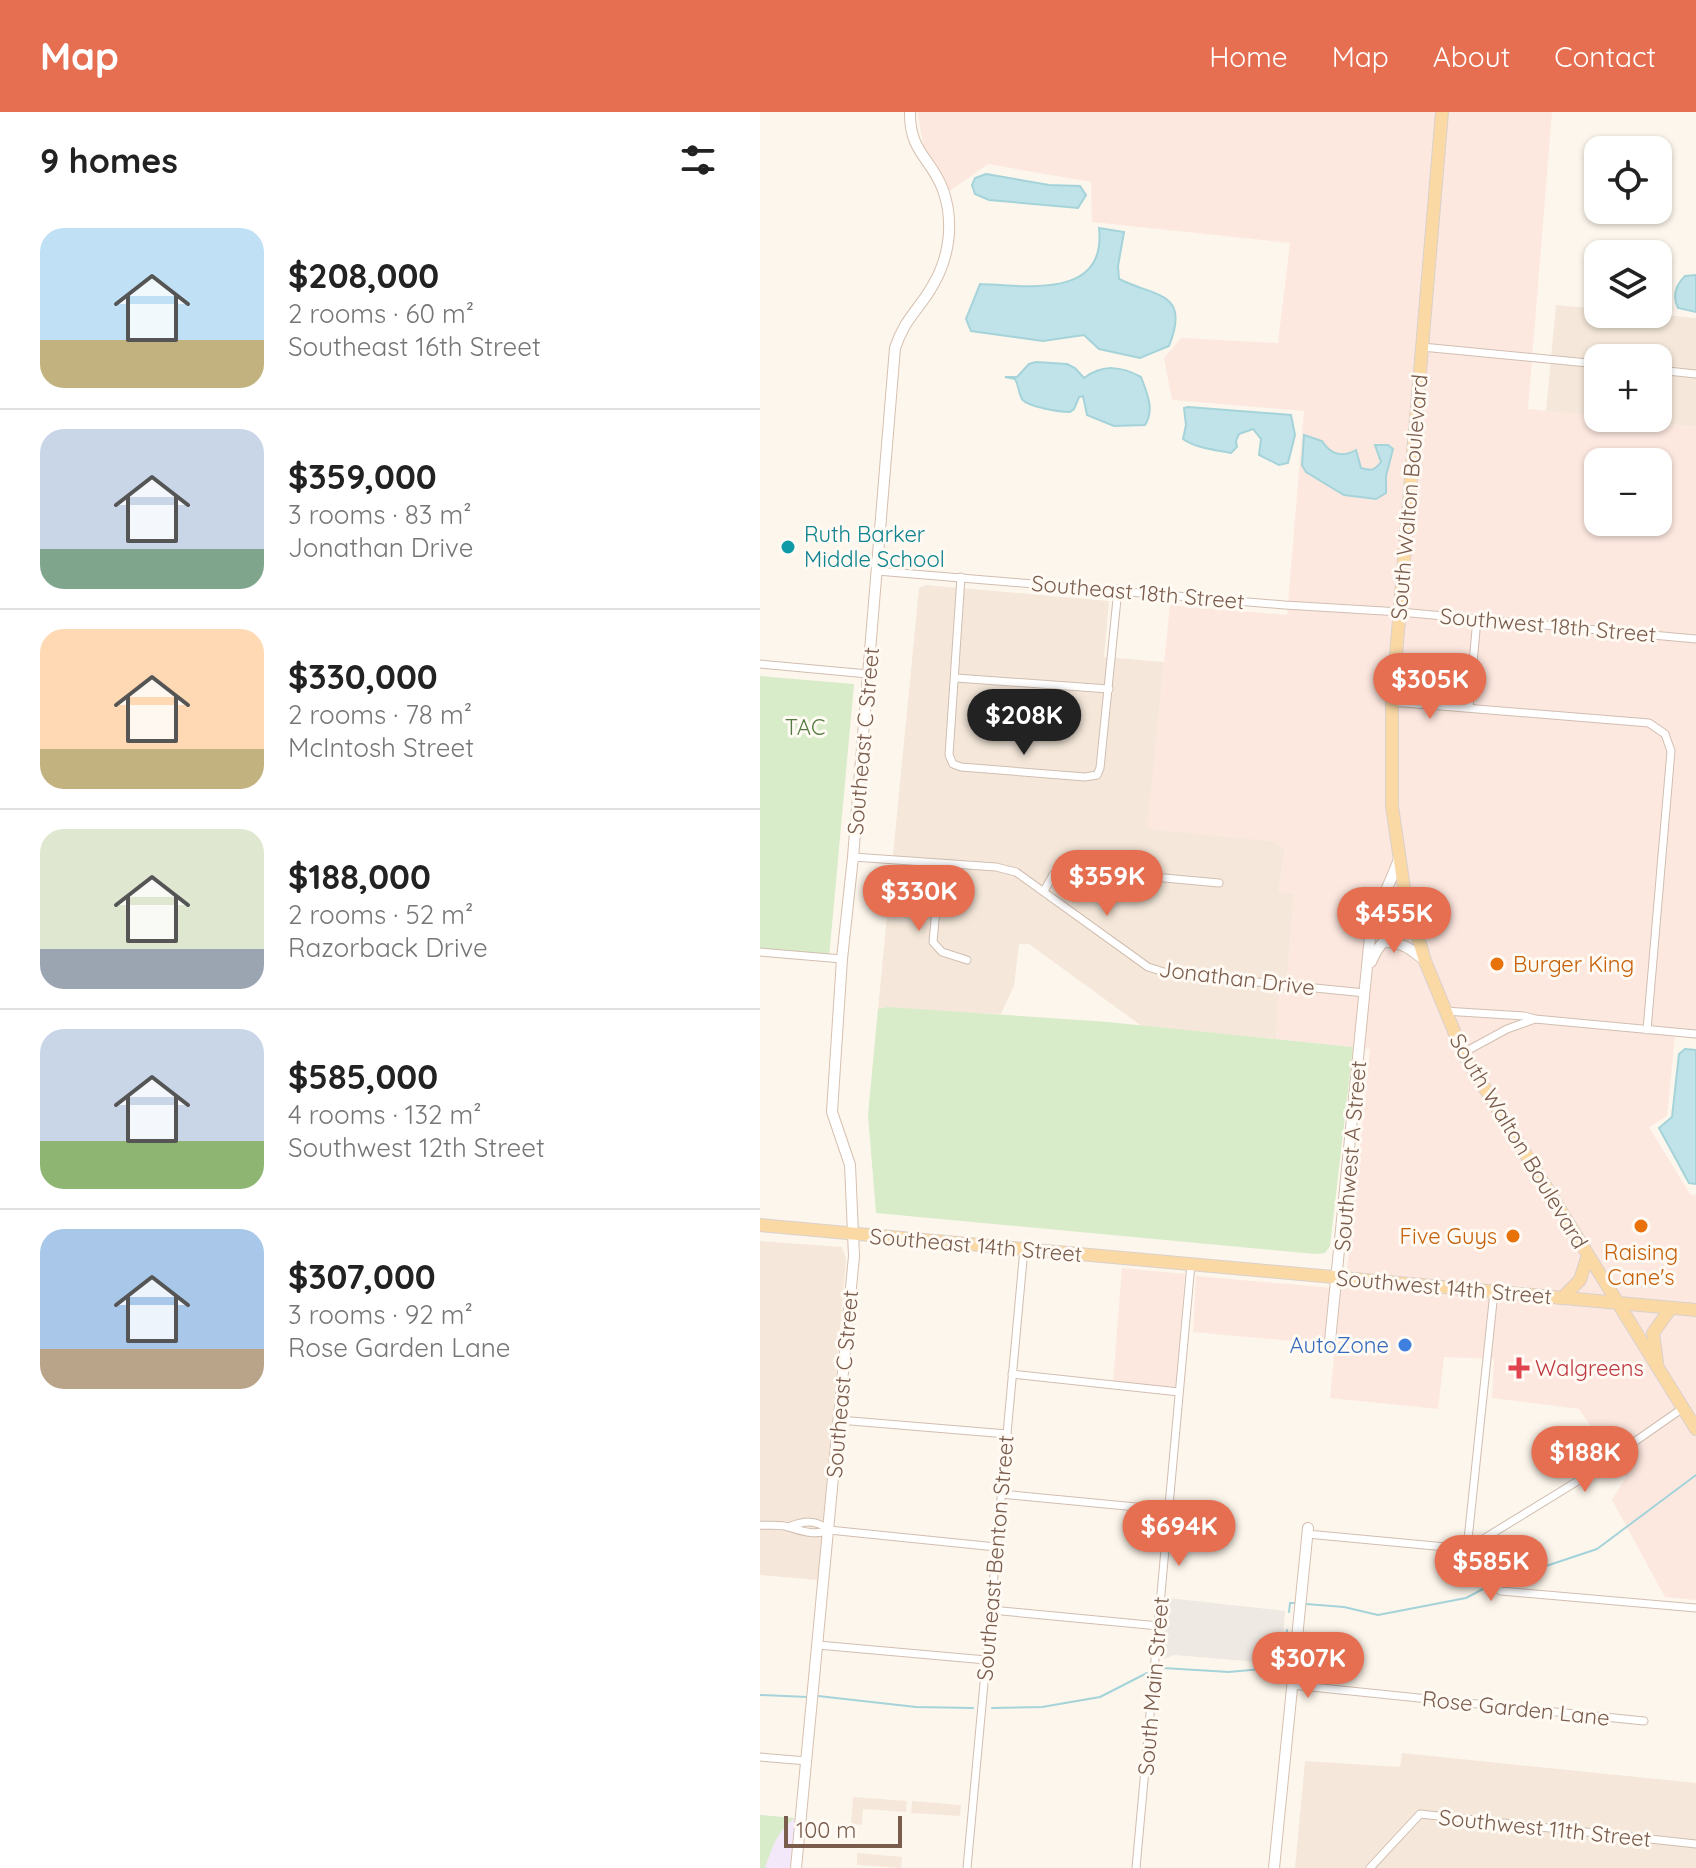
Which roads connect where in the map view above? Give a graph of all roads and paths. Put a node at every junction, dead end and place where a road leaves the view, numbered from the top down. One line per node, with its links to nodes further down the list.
1 (910, 112): 7 (street, Southeast C Street)
2 (1442, 112): 3 (main road, South Walton Boulevard)
3 (1422, 347): 4 (street); 10 (main road, South Walton Boulevard)
4 (1584, 363)
5 (1672, 371): 6 (street)
6 (1696, 374)
7 (877, 571): 8 (street, Southeast 18th Street); 14 (street, Southeast C Street)
8 (961, 577): 9 (street, Southeast 18th Street); 15 (street)
9 (1118, 589): 10 (street, Southeast 18th Street); 16 (street)
10 (1400, 612): 11 (street, Southwest 18th Street); 17 (main road, South Walton Boulevard)
11 (1477, 619): 12 (street, Southwest 18th Street); 18 (street)
12 (1696, 639)
13 (760, 664): 14 (street)
14 (868, 674): 19 (street, Southeast C Street)
15 (956, 678): 16 (street); 16 (street)
16 (1109, 689)
17 (1392, 702): 18 (street); 20 (main road, South Walton Boulevard)
18 (1469, 707): 36 (street)
19 (853, 857): 21 (street, Jonathan Drive); 29 (street, Southeast C Street)
20 (1399, 859): 24 (main road, South Walton Boulevard); 26 (street, Southwest A Street)
21 (940, 864): 23 (street, Jonathan Drive); 30 (street)
22 (1219, 883): 23 (street)
23 (1044, 891): 33 (street, Jonathan Drive)
24 (1411, 915): 25 (main road, South Walton Boulevard); 26 (street)
25 (1414, 930): 27 (street); 31 (main road, South Walton Boulevard)
26 (1370, 936): 32 (street, Southwest A Street)
27 (1382, 942): 31 (street); 32 (street, Southwest A Street)
28 (760, 952): 29 (street)
29 (842, 959): 40 (street, Southeast C Street)
30 (967, 960)
31 (1425, 961): 34 (main road, South Walton Boulevard)
32 (1367, 972): 33 (street, Southwest A Street)
33 (1365, 993): 44 (street, Southwest A Street)
34 (1444, 1011): 35 (street); 38 (main road, South Walton Boulevard)
35 (1535, 1019): 36 (street); 38 (street)
36 (1647, 1030): 37 (street)
37 (1696, 1034)
38 (1463, 1053): 42 (main road, South Walton Boulevard)
39 (760, 1225): 40 (main road, Southeast 14th Street)
40 (852, 1233): 41 (main road, Southeast 14th Street); 55 (street, Southeast C Street)
41 (1024, 1249): 43 (main road, Southeast 14th Street); 52 (street, Southeast Benton Street)
42 (1588, 1255): 46 (main road); 47 (main road, South Walton Boulevard)
43 (1191, 1264): 44 (main road, Southwest 14th Street); 53 (street, South Main Street)
44 (1338, 1278): 45 (main road, Southwest 14th Street); 50 (street, Southwest A Street)
45 (1494, 1292): 46 (main road, Southwest 14th Street); 64 (street)
46 (1562, 1298): 47 (main road, Southwest 14th Street)
47 (1617, 1303): 48 (main road, Southwest 14th Street); 51 (main road, South Walton Boulevard)
48 (1671, 1308): 49 (main road, Southwest 14th Street); 51 (main road)
49 (1696, 1310)
50 (1330, 1341)
51 (1658, 1369): 54 (main road, South Walton Boulevard)
52 (1012, 1374): 53 (street); 57 (street, Southeast Benton Street)
53 (1179, 1392): 59 (street, South Main Street)
54 (1683, 1408): 56 (main road, South Walton Boulevard); 64 (street)
55 (839, 1420): 57 (street); 61 (street, Southeast C Street)
56 (1696, 1429)
57 (1007, 1434): 58 (street, Southeast Benton Street)
58 (1001, 1494): 59 (street); 63 (street, Southeast Benton Street)
59 (1168, 1510): 67 (street, South Main Street)
60 (760, 1525): 61 (street)
61 (829, 1530): 63 (street); 68 (street, Southeast C Street)
62 (1308, 1531): 64 (street); 70 (street)
63 (996, 1547): 66 (street, Southeast Benton Street)
64 (1467, 1549): 65 (street)
65 (1696, 1608)
66 (991, 1610): 67 (street); 69 (street, Southeast Benton Street)
67 (1159, 1626): 77 (street, South Main Street)
68 (818, 1645): 69 (street); 73 (street, Southeast C Street)
69 (986, 1660): 76 (street, Southeast Benton Street)
70 (1292, 1685): 71 (street, Rose Garden Lane); 78 (street)
71 (1644, 1721)
72 (760, 1757): 73 (street)
73 (807, 1761): 75 (street, Southeast C Street)
74 (1696, 1844): 79 (street, Southwest 11th Street)
75 (796, 1868)
76 (967, 1868)
77 (1136, 1868)
78 (1274, 1868)
79 (1370, 1868)

